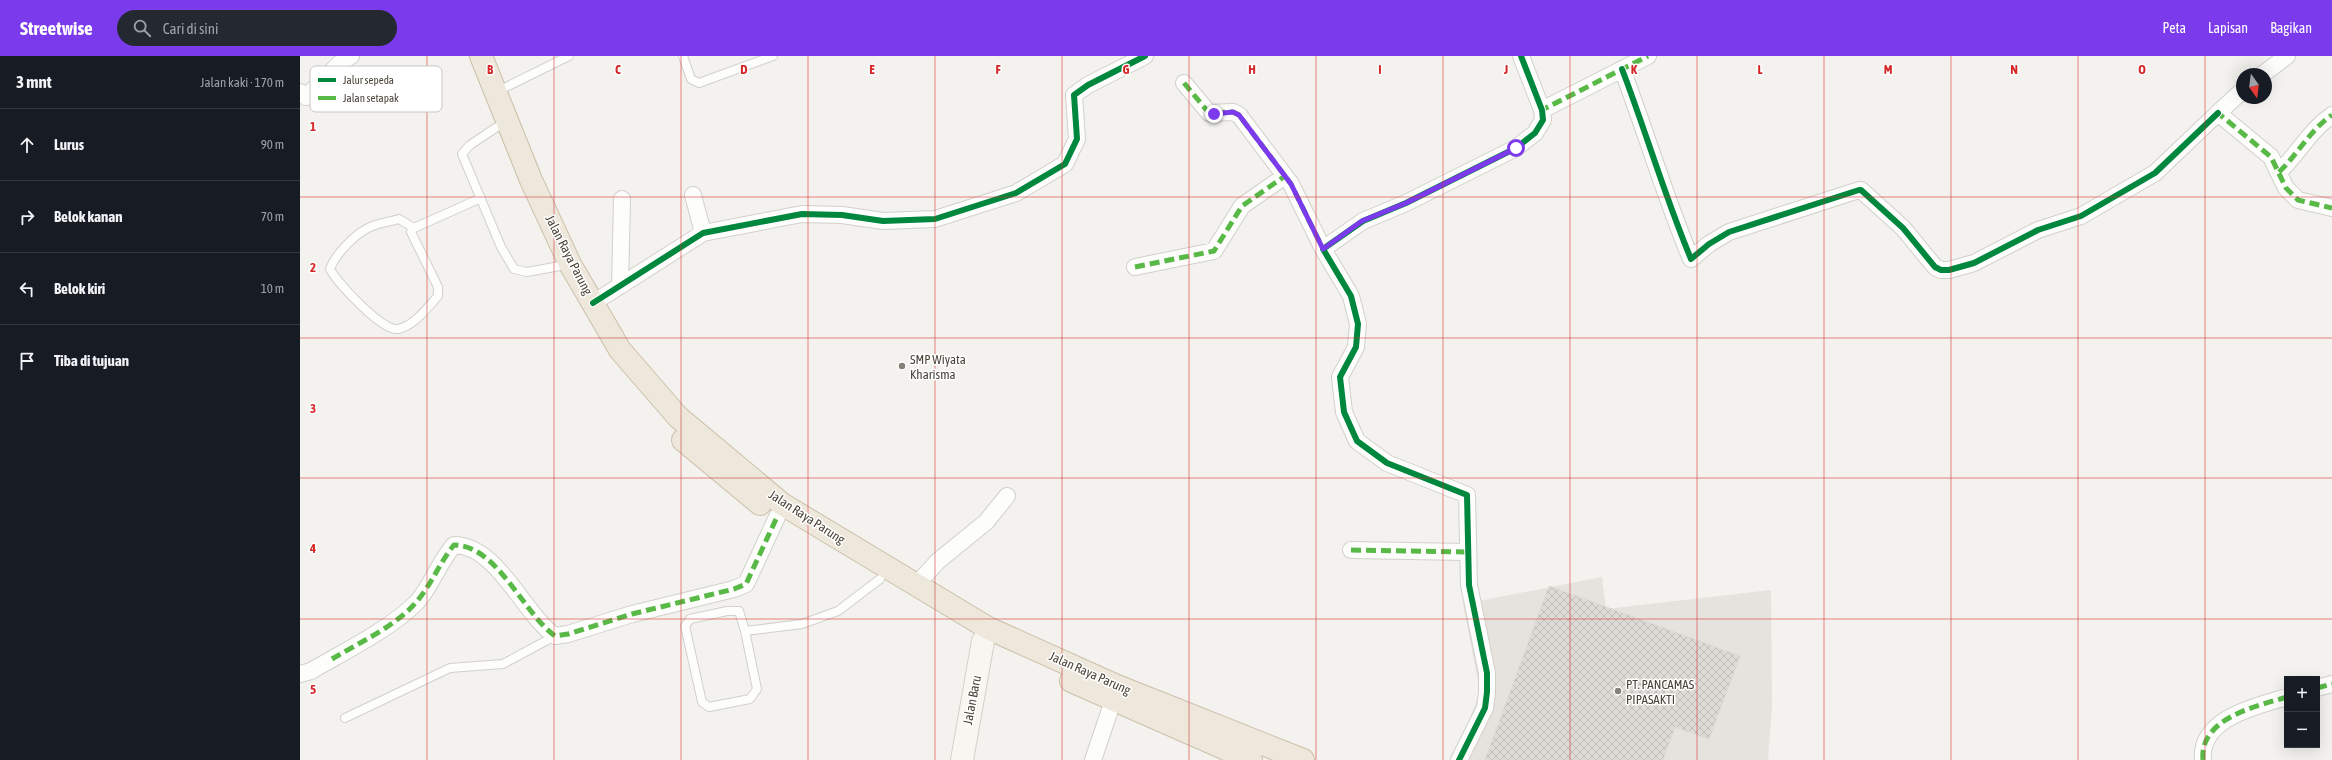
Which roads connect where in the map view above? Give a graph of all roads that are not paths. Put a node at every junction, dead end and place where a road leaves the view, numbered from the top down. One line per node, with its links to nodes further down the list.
1 (351, 56): 11 (street)
2 (466, 56): 22 (highway, Jalan Raya Parung)
3 (481, 56): 16 (highway, Jalan Raya Parung)
4 (569, 56): 16 (lane)
5 (683, 56): 6 (lane)
6 (773, 56)
7 (1145, 56): 30 (street)
8 (1520, 56): 19 (street)
9 (1648, 56): 13 (street)
10 (2287, 56): 12 (street)
11 (337, 66)
12 (2271, 68)
13 (1622, 69): 19 (street); 20 (street)
14 (1184, 83): 24 (street)
15 (310, 90): 18 (street)
16 (494, 93): 35 (highway, Jalan Raya Parung)
17 (2236, 96): 20 (street)
18 (302, 97)
19 (1542, 110): 31 (street)
20 (2218, 113): 23 (street)
21 (2332, 115): 23 (street)
22 (497, 127): 26 (lane); 32 (highway, Jalan Raya Parung)
23 (2279, 172): 28 (street)
24 (1285, 176): 31 (street); 33 (street)
25 (693, 195): 30 (street)
26 (481, 198): 29 (lane); 32 (lane)
27 (622, 199): 34 (street)
28 (2332, 208)
29 (414, 228): 29 (lane)
30 (703, 233): 34 (street)
31 (1323, 249): 39 (street)
32 (560, 266): 37 (highway, Jalan Raya Parung)
33 (1135, 267)
34 (620, 286): 35 (street)
35 (593, 303): 41 (highway, Jalan Raya Parung)
36 (1007, 496): 41 (street)
37 (777, 517): 40 (highway, Jalan Raya Parung); 43 (street)
38 (1351, 550): 39 (street)
39 (1466, 552): 55 (street)
40 (880, 579): 42 (lane); 44 (highway, Jalan Raya Parung)
41 (916, 585): 54 (highway, Jalan Raya Parung)
42 (745, 631): 42 (lane)
43 (555, 636): 45 (street); 50 (lane)
44 (983, 641): 49 (highway, Jalan Raya Parung); 51 (main road, Jalan Baru)
45 (300, 674)
46 (2332, 684): 47 (street)
47 (2320, 687)
48 (2284, 698): 56 (street)
49 (1113, 701): 52 (street); 53 (highway, Jalan Raya Parung)
50 (346, 718)
51 (962, 760)
52 (1093, 760)
53 (1251, 760)
54 (1303, 760)
55 (1459, 760)
56 (2203, 760)

